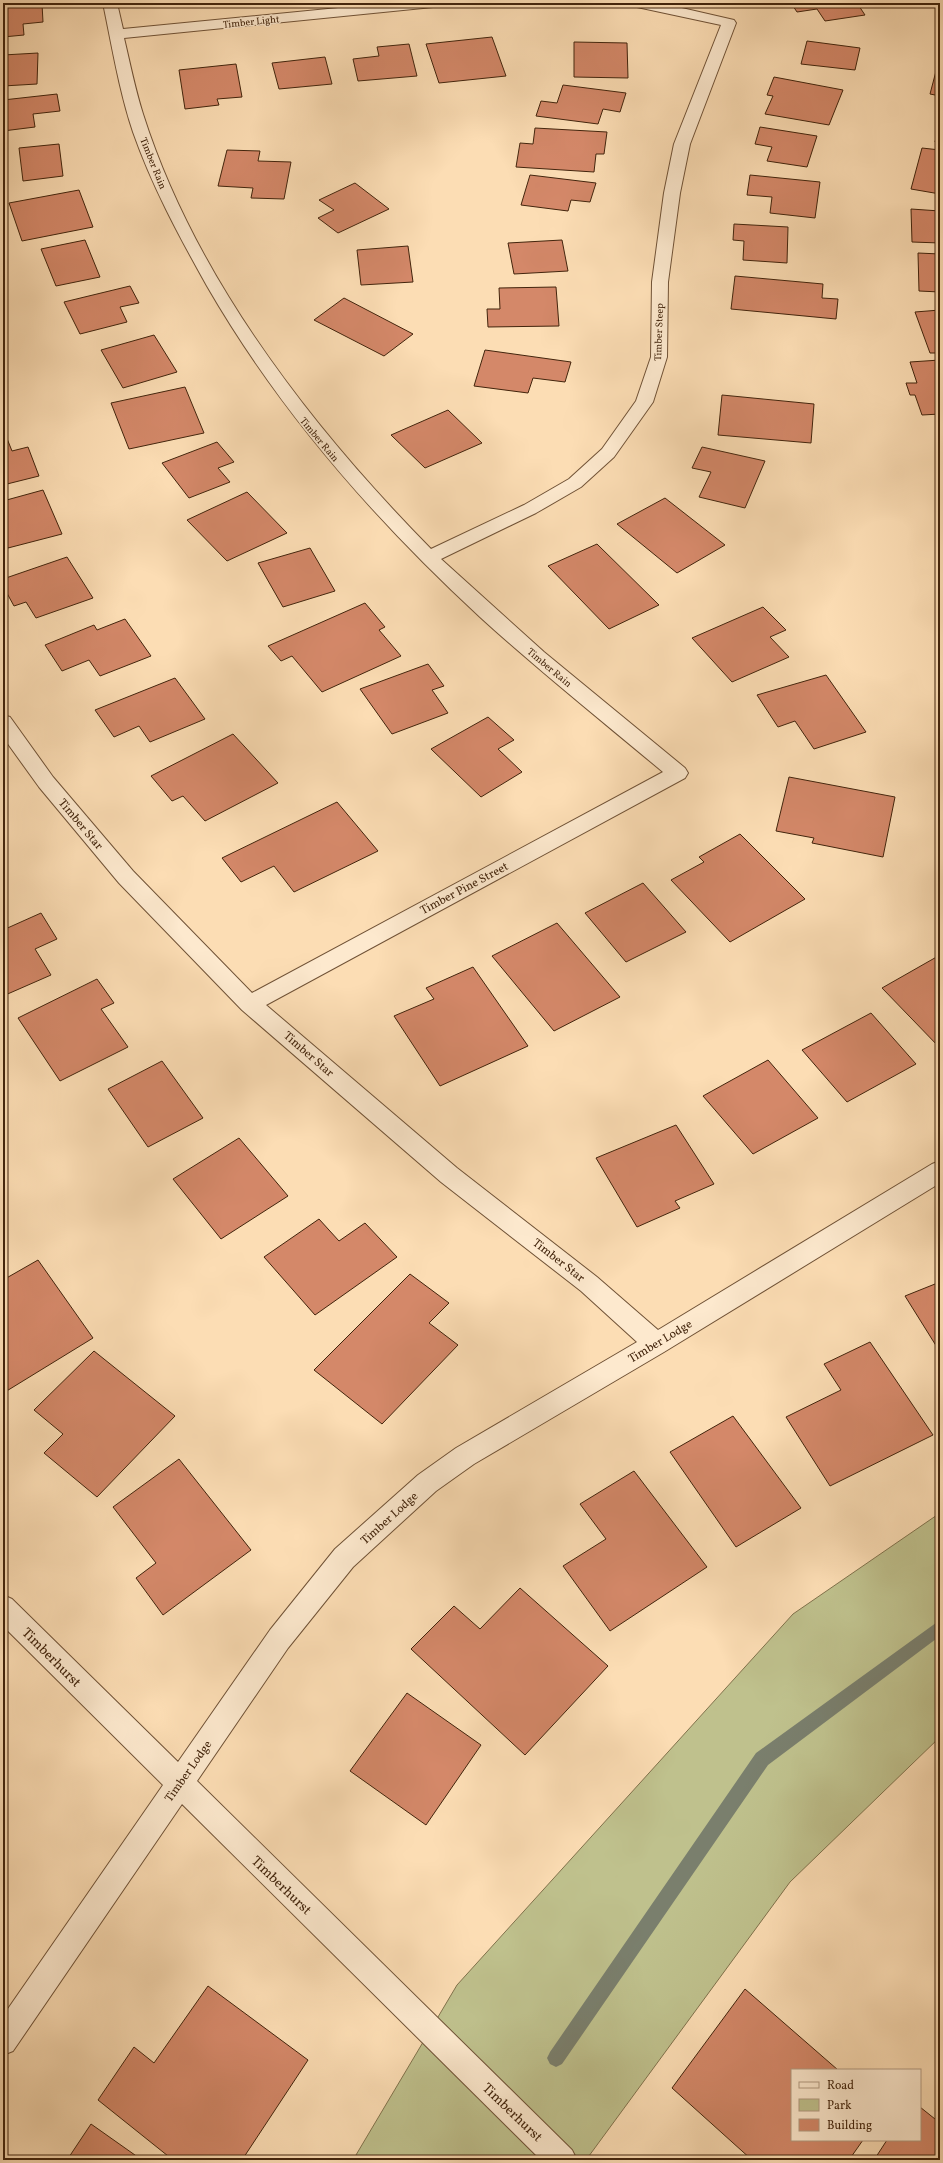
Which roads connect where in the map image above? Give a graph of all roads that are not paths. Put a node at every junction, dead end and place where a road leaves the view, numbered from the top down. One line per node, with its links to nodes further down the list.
1 (110, 3): 4 (street, Timber Rain)
2 (433, 3): 4 (street, Timber Light)
3 (637, 3): 5 (street, Timber Steep)
4 (117, 34): 5 (street, Timber Rain)
5 (429, 557): 7 (street, Timber Rain)
6 (3, 722): 8 (street, Timber Star)
7 (678, 773): 8 (street, Timber Pine Street)
8 (250, 1004): 10 (street, Timber Star)
9 (940, 1171): 10 (street, Timber Lodge)
10 (656, 1344): 12 (street, Timber Lodge)
11 (3, 1608): 12 (street, Timberhurst)
12 (179, 1784): 13 (street, Timber Lodge); 14 (street, Timberhurst)
13 (3, 2041)
14 (562, 2160)

